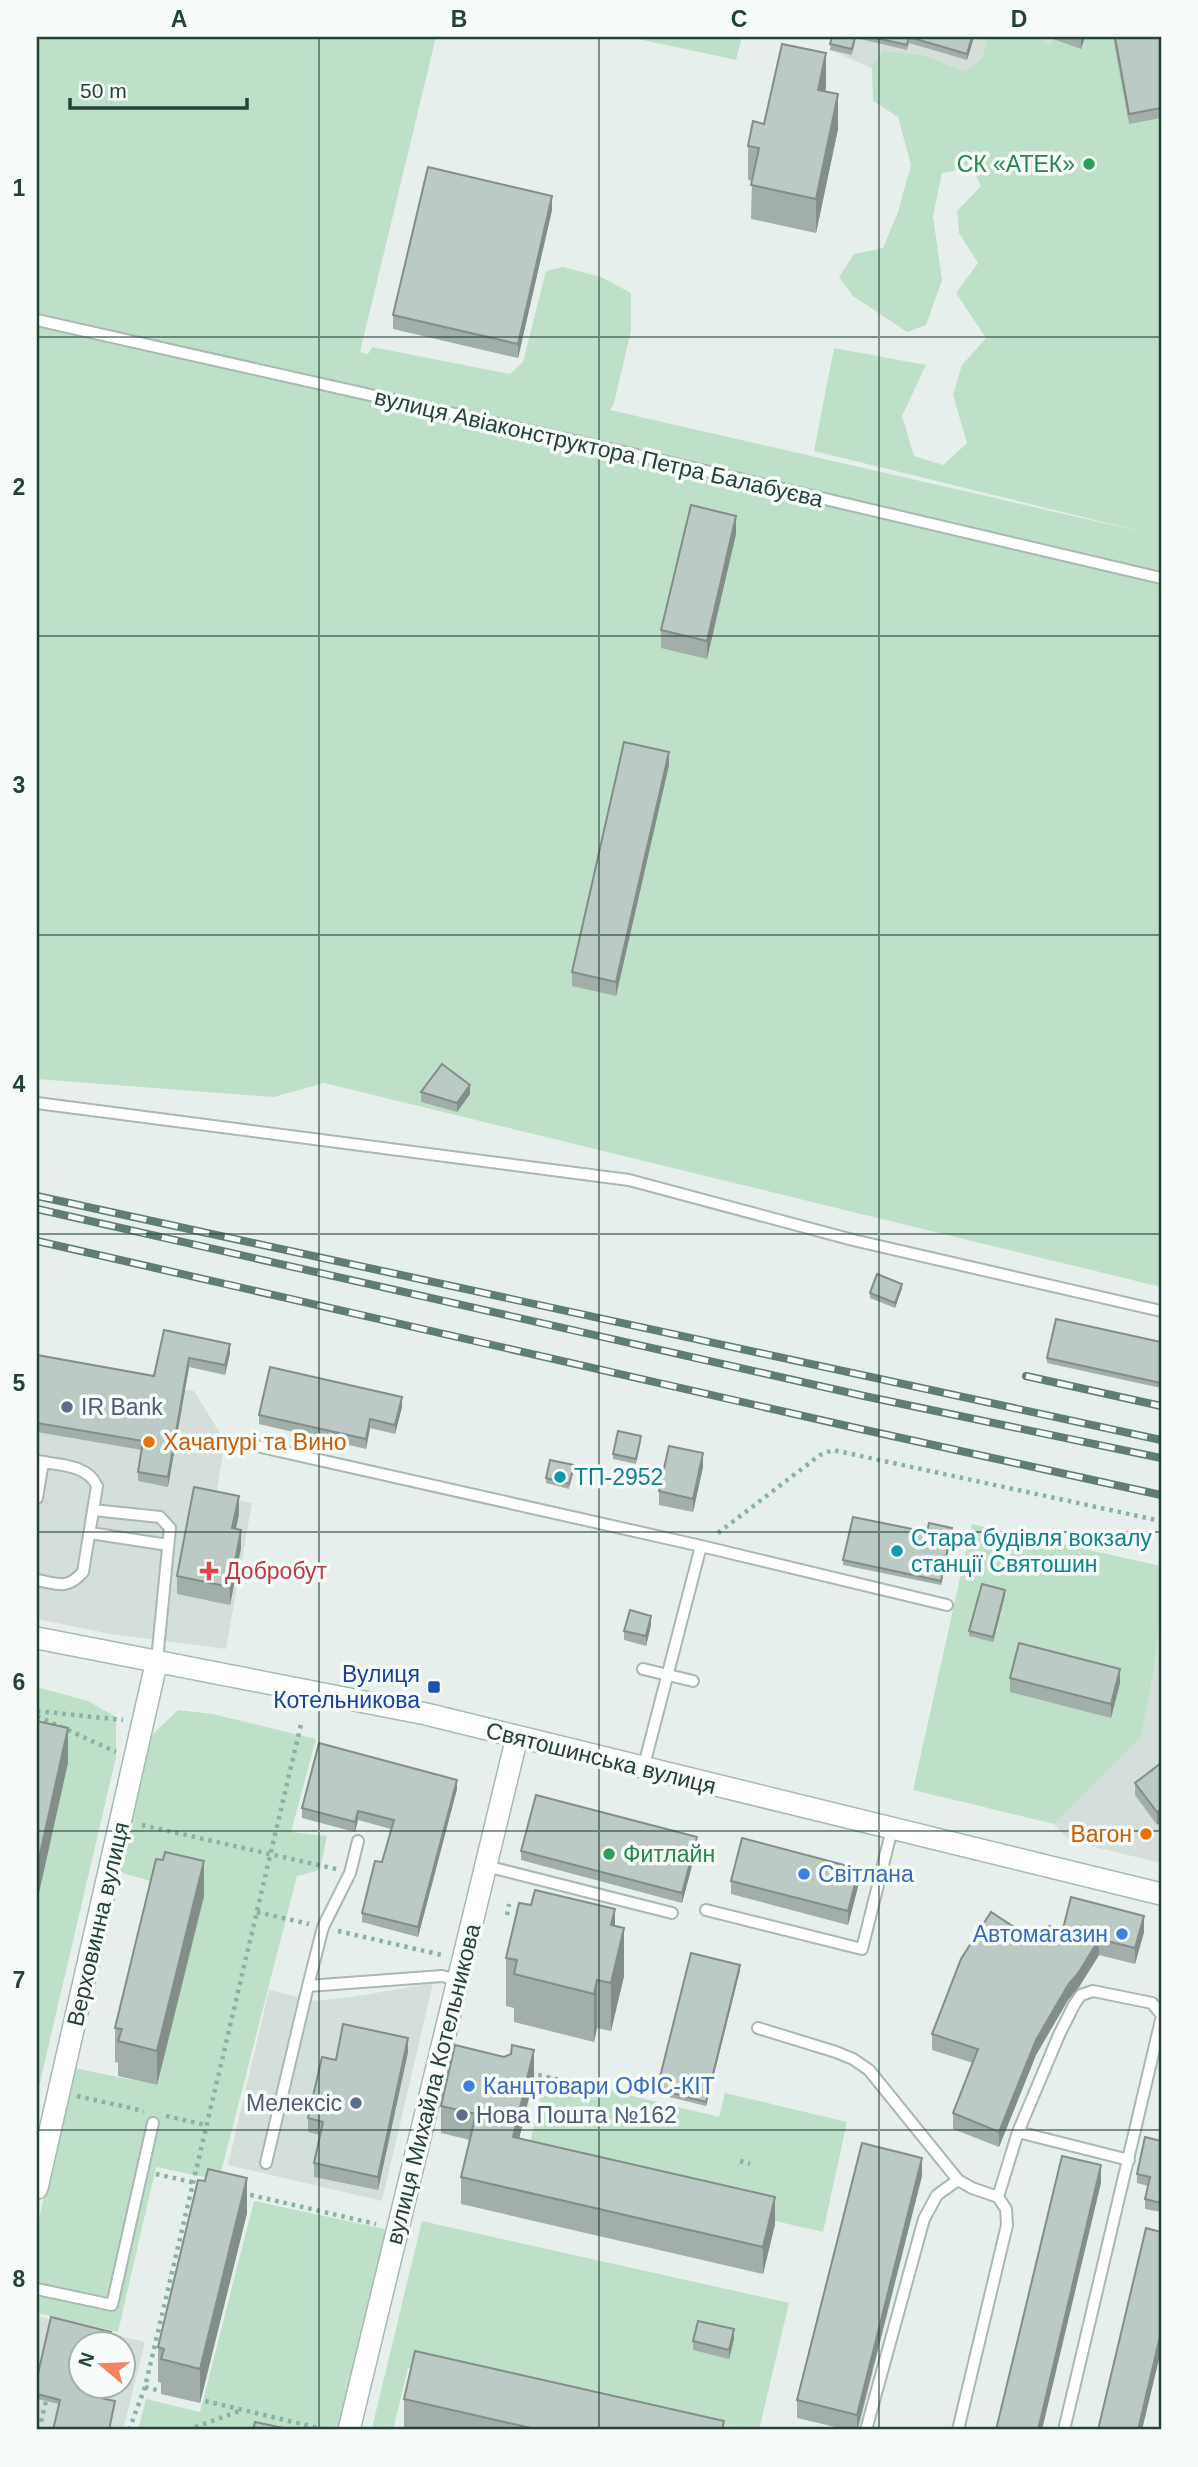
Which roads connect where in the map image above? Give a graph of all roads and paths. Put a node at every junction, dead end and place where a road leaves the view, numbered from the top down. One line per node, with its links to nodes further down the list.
1 (37, 320): 2 (lane, вулиця Авіаконструктора Петра Балабуєва)
2 (1161, 578)
3 (37, 1103): 4 (lane)
4 (1161, 1311)
5 (244, 1443): 12 (lane)
6 (40, 1462): 7 (lane); 8 (lane)
7 (37, 1498)
8 (93, 1510): 10 (lane); 11 (lane)
9 (1161, 1521): 12 (path)
10 (90, 1533): 11 (lane); 13 (lane)
11 (168, 1545): 16 (lane)
12 (701, 1546): 14 (lane); 18 (lane)
13 (37, 1580)
14 (947, 1605)
15 (37, 1638): 16 (street, Святошинська вулиця)
16 (158, 1660): 23 (street, Святошинська вулиця); 57 (street, Верховинна вулиця)
17 (643, 1669): 18 (lane)
18 (667, 1674): 19 (lane); 25 (lane)
19 (693, 1681)
20 (37, 1713): 22 (path); 24 (path)
21 (302, 1720): 29 (path)
22 (127, 1721)
23 (517, 1737): 25 (street, Святошинська вулиця); 30 (street, вулиця Михайла Котельникова)
24 (120, 1754)
25 (643, 1769): 27 (street, Святошинська вулиця)
26 (142, 1825): 29 (path)
27 (892, 1829): 32 (street, Святошинська вулиця); 34 (lane)
28 (358, 1841): 31 (lane)
29 (271, 1854): 31 (path); 35 (path)
30 (486, 1866): 36 (lane); 40 (street, вулиця Михайла Котельникова)
31 (350, 1873): 38 (lane)
32 (1161, 1894)
33 (509, 1904): 37 (path)
34 (706, 1910)
35 (257, 1912): 38 (path); 55 (path)
36 (673, 1913)
37 (507, 1915)
38 (323, 1927): 39 (path); 41 (lane)
39 (446, 1956)
40 (458, 1980): 41 (lane); 71 (street, вулиця Михайла Котельникова)
41 (308, 1986): 51 (lane)
42 (1161, 2014): 48 (lane)
43 (1161, 2020): 49 (lane)
44 (758, 2028): 54 (lane)
45 (526, 2072): 46 (path)
46 (607, 2091)
47 (153, 2123): 53 (lane)
48 (1018, 2132): 49 (lane); 59 (lane)
49 (1129, 2160): 74 (lane)
50 (740, 2161): 52 (path)
51 (266, 2163)
52 (750, 2164)
53 (143, 2171): 55 (path); 61 (lane)
54 (958, 2179): 59 (lane); 72 (lane)
55 (194, 2182): 56 (path); 62 (path)
56 (206, 2185)
57 (37, 2188)
58 (230, 2190): 60 (path)
59 (998, 2197): 73 (lane)
60 (381, 2225)
61 (37, 2289)
62 (145, 2387): 63 (path); 68 (path)
63 (169, 2393)
64 (194, 2399): 66 (path)
65 (46, 2401): 67 (path)
66 (242, 2410): 69 (path); 70 (path)
67 (39, 2430)
68 (129, 2430)
69 (187, 2430)
70 (327, 2430)
71 (349, 2430)
72 (866, 2430)
73 (958, 2430)
74 (1064, 2430)

